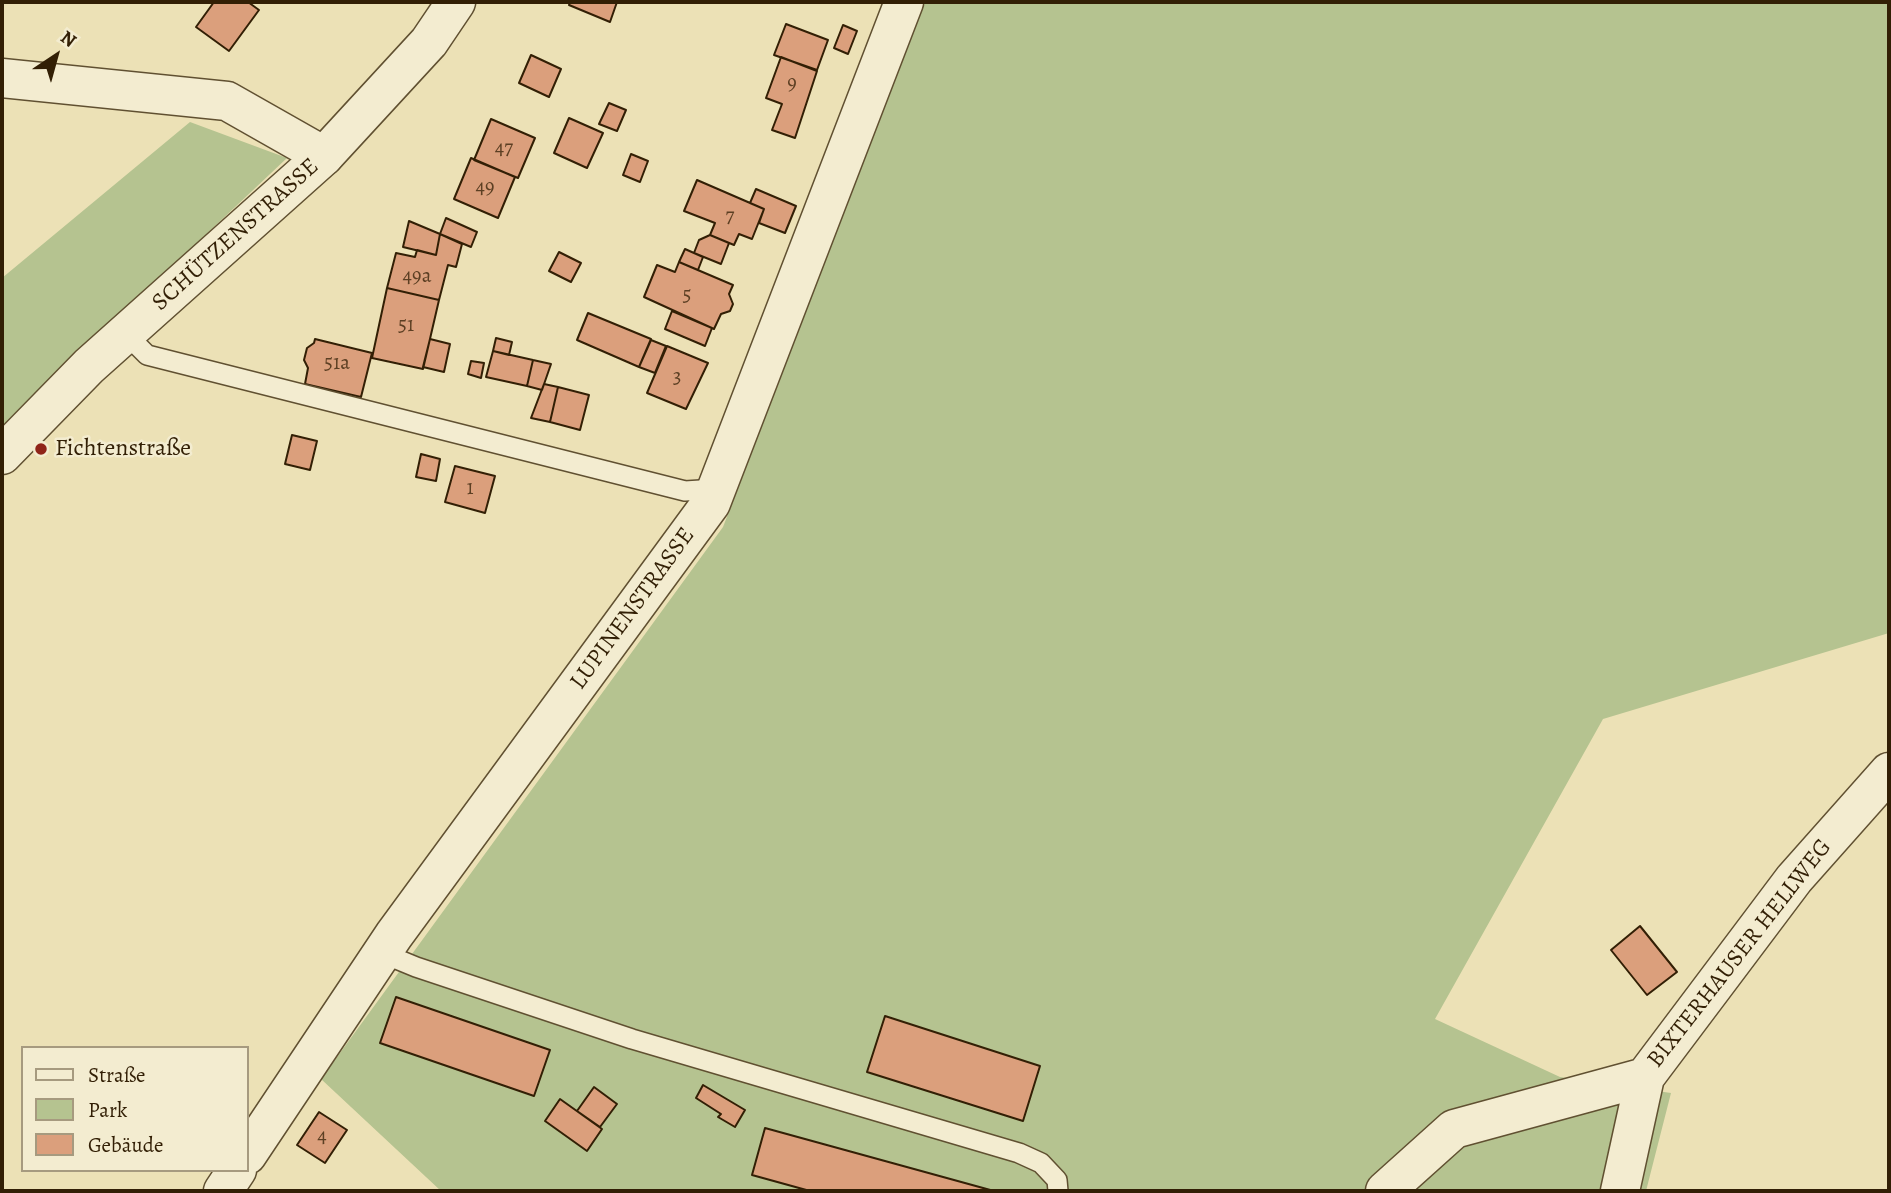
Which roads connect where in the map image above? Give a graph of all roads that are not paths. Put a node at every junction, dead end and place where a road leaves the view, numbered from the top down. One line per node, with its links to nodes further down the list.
1 (456, 2): 4 (street, SCHÜTZENSTRASSE)
2 (905, 2): 7 (street, LUPINENSTRASSE)
3 (2, 78): 4 (street)
4 (324, 156): 5 (street, SCHÜTZENSTRASSE)
5 (125, 334): 6 (street, SCHÜTZENSTRASSE); 7 (lane)
6 (2, 455)
7 (716, 489): 9 (street, LUPINENSTRASSE)
8 (1889, 772): 10 (street, BIXTERHAUSER HELLWEG)
9 (382, 953): 11 (street, LUPINENSTRASSE); 14 (lane)
10 (1645, 1077): 15 (street, BIXTERHAUSER HELLWEG); 16 (street)
11 (248, 1154)
12 (236, 1172): 13 (street)
13 (223, 1191)
14 (1058, 1191)
15 (1385, 1191)
16 (1620, 1191)

